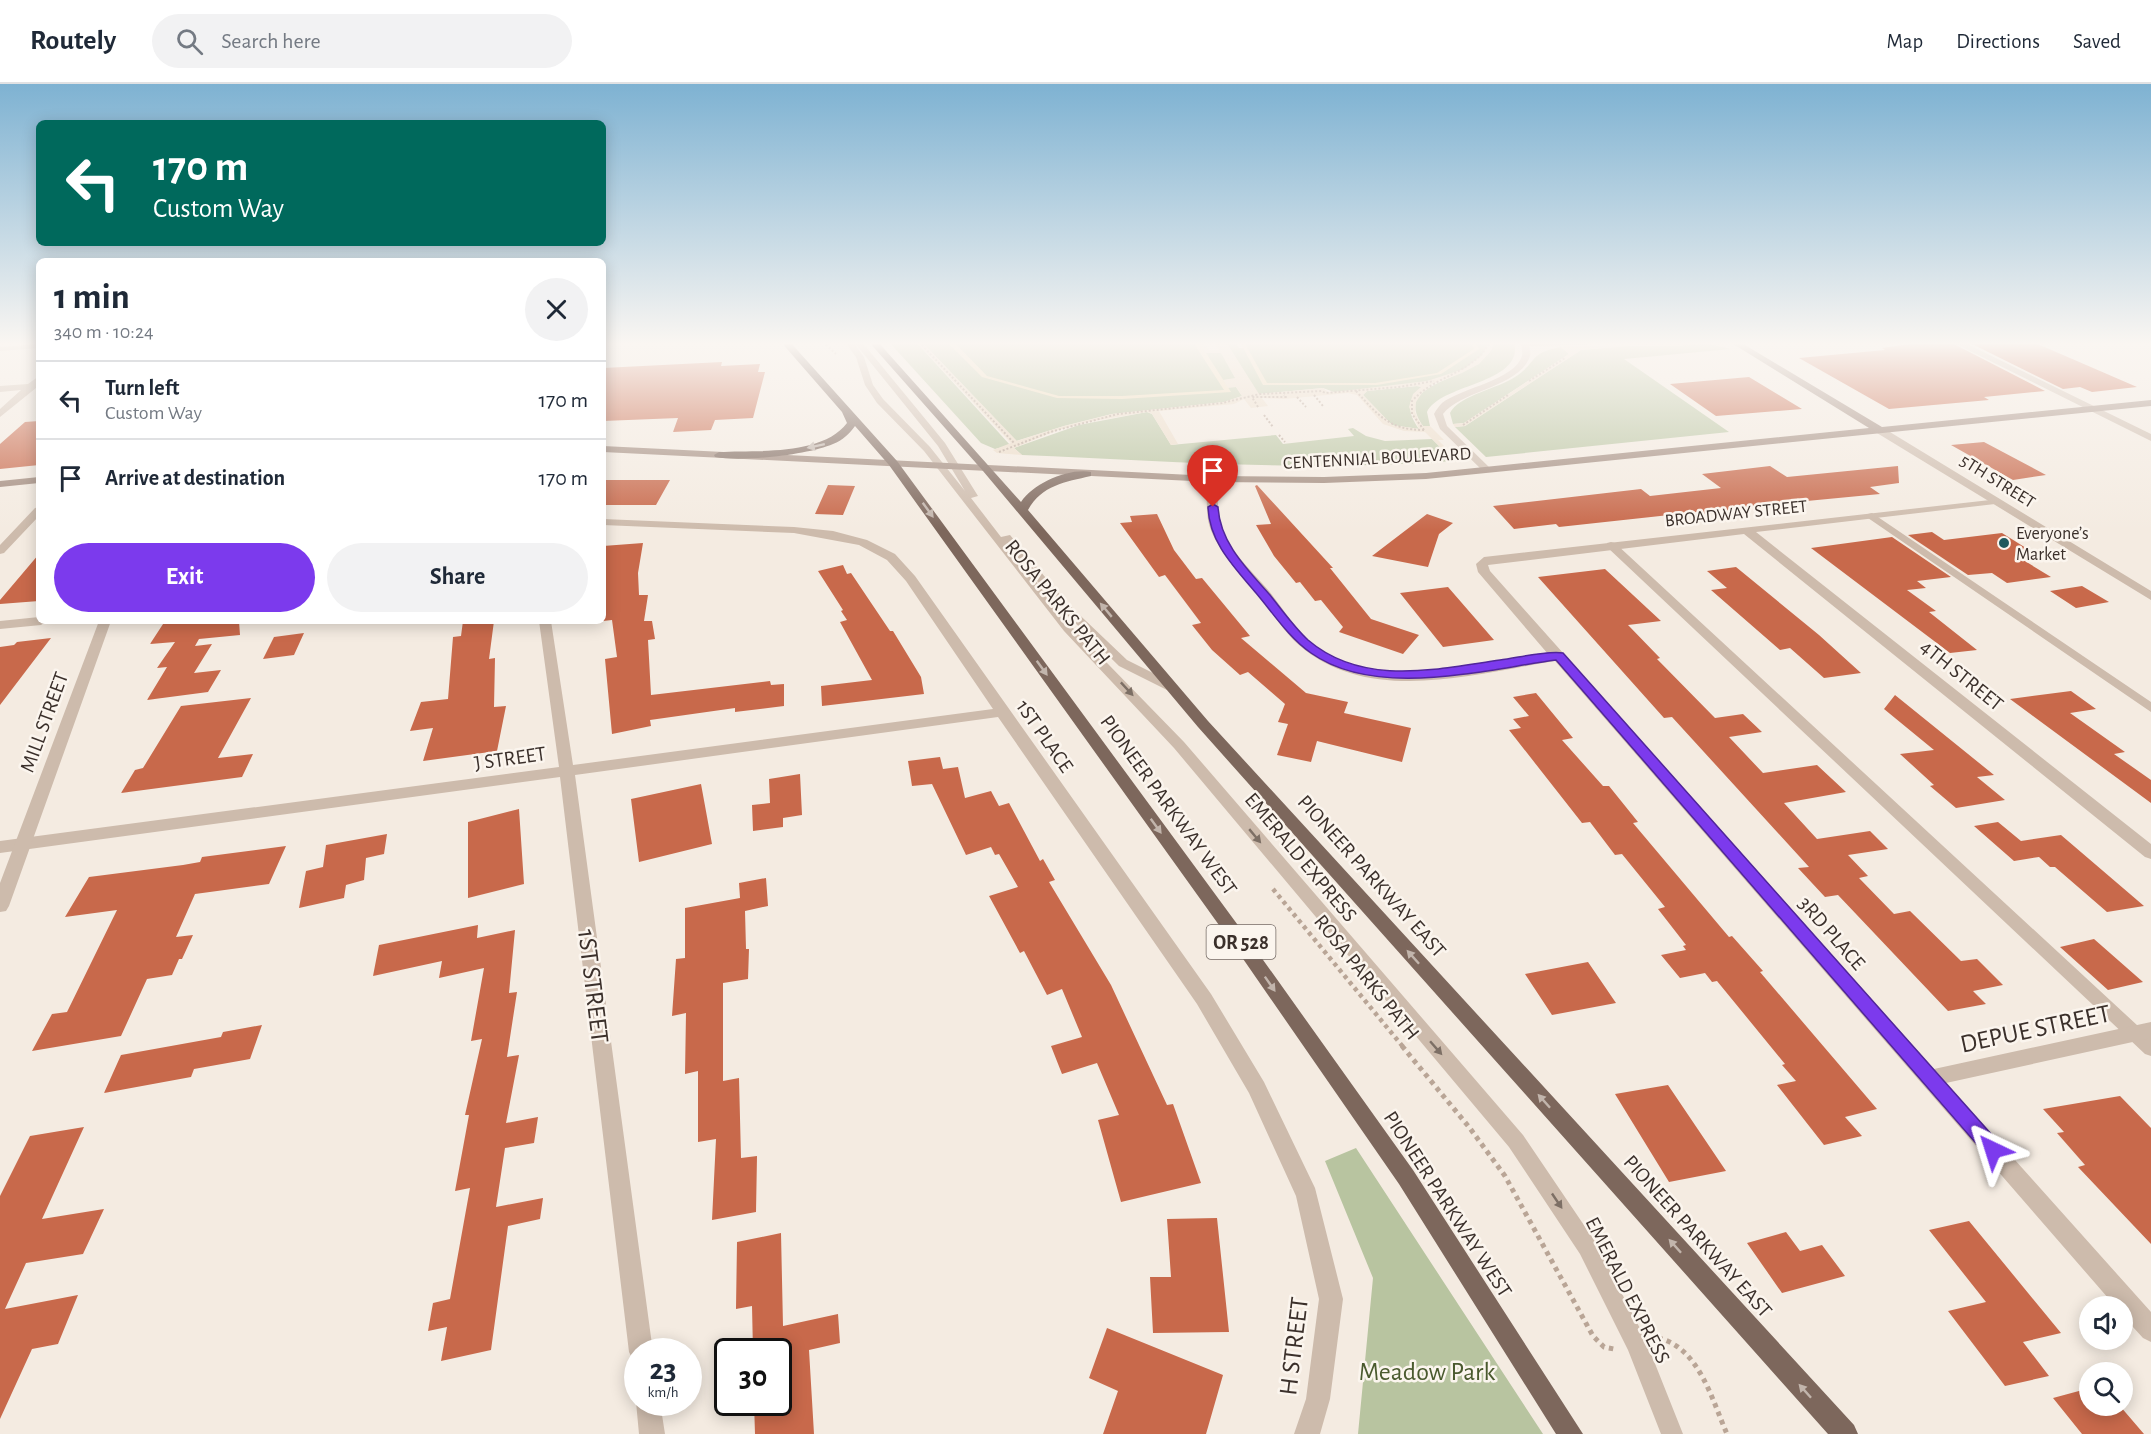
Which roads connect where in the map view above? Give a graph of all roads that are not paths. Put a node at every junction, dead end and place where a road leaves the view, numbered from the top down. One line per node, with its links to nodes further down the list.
1 (842, 405): 10 (main road, PIONEER PARKWAY WEST / OR 528)
2 (884, 405): 16 (lane, EMERALD EXPRESS)
3 (909, 405): 17 (lane)
4 (930, 405): 18 (main road, PIONEER PARKWAY EAST)
5 (1445, 405): 19 (lane)
6 (1838, 405): 11 (main road, 5TH STREET)
7 (2086, 405): 9 (street)
8 (2132, 405): 9 (main road, CENTENNIAL BOULEVARD)
9 (2094, 409): 11 (main road, CENTENNIAL BOULEVARD); 12 (street)
10 (846, 410): 14 (main road, one-way to 14); 15 (main road, PIONEER PARKWAY WEST / OR 528)
11 (1881, 431): 19 (main road, CENTENNIAL BOULEVARD); 24 (street, 5TH STREET)
12 (2151, 438)
13 (606, 449): 14 (main road, CENTENNIAL BOULEVARD)
14 (719, 455): 15 (main road, CENTENNIAL BOULEVARD)
15 (893, 462): 16 (main road, CENTENNIAL BOULEVARD); 56 (main road, PIONEER PARKWAY WEST / OR 528, one-way to 56)
16 (939, 466): 17 (main road, CENTENNIAL BOULEVARD); 57 (lane, EMERALD EXPRESS, one-way to 57)
17 (954, 467): 18 (main road, CENTENNIAL BOULEVARD); 39 (lane)
18 (987, 469): 20 (main road, CENTENNIAL BOULEVARD); 25 (main road, PIONEER PARKWAY EAST)
19 (1486, 469): 21 (main road, CENTENNIAL BOULEVARD)
20 (1087, 474): 21 (main road, CENTENNIAL BOULEVARD); 25 (main road)
21 (1212, 479): 38 (street)
22 (36, 480): 23 (main road)
23 (0, 484)
24 (1995, 501): 27 (street, BROADWAY STREET); 33 (street, 5TH STREET)
25 (1022, 511): 39 (main road, PIONEER PARKWAY EAST, one-way to 25)
26 (36, 513): 31 (lane)
27 (1872, 516): 29 (street, BROADWAY STREET); 40 (lane)
28 (606, 522): 41 (street, 1ST PLACE)
29 (1746, 530): 30 (street, BROADWAY STREET); 45 (street, 4TH STREET)
30 (1611, 545): 32 (street, BROADWAY STREET); 47 (lane)
31 (0, 551)
32 (1482, 564): 38 (street, 3RD PLACE)
33 (2151, 596)
34 (36, 621): 37 (street)
35 (104, 624): 43 (street, MILL STREET)
36 (545, 624): 42 (street, 1ST STREET)
37 (0, 625)
38 (1559, 656): 49 (street, 3RD PLACE)
39 (1172, 687): 58 (main road, PIONEER PARKWAY EAST, one-way to 39)
40 (2151, 708)
41 (1002, 712): 42 (street, J STREET); 50 (street, 1ST PLACE)
42 (567, 772): 43 (street, J STREET); 52 (street, 1ST STREET)
43 (23, 844): 44 (street, J STREET); 46 (street, MILL STREET)
44 (0, 847)
45 (2151, 853)
46 (0, 906)
47 (2143, 1032): 48 (lane); 49 (street, DEPUE STREET)
48 (2151, 1049)
49 (1930, 1078): 51 (street, 3RD PLACE)
50 (1307, 1195): 55 (street, H STREET)
51 (2151, 1330)
52 (639, 1338)
53 (650, 1416): 54 (street)
54 (652, 1434)
55 (1307, 1434)
56 (1570, 1434)
57 (1672, 1434)
58 (1845, 1434)

